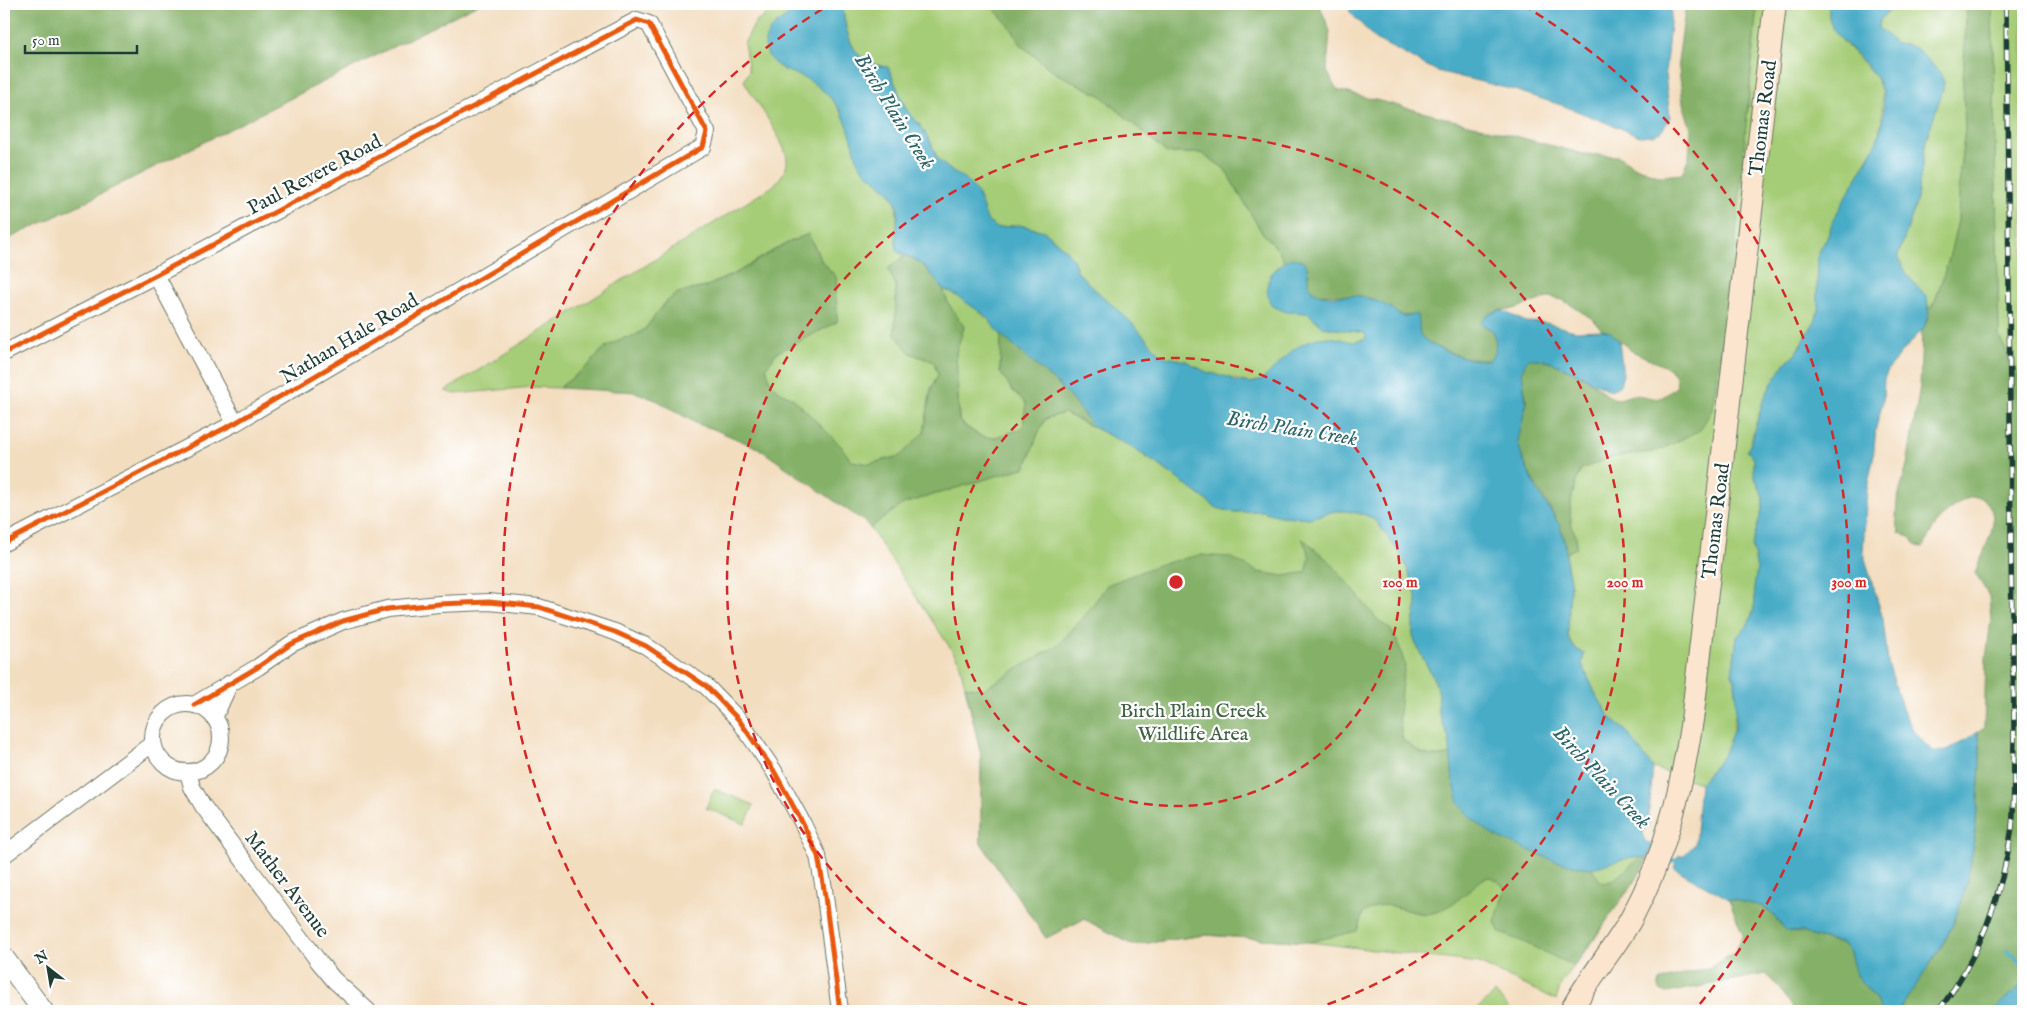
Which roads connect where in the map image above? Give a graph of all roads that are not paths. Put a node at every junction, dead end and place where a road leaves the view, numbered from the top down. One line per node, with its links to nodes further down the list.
1 (1776, 4): 17 (main road, Thomas Road)
2 (703, 147): 3 (street, Paul Revere Road); 5 (street, Nathan Hale Road)
3 (156, 275): 4 (street, Paul Revere Road); 5 (street)
4 (4, 353)
5 (235, 423): 6 (street, Nathan Hale Road)
6 (4, 543)
7 (230, 683): 8 (street); 9 (street); 16 (street)
8 (194, 705): 9 (street); 10 (street)
9 (214, 718): 11 (street)
10 (152, 744): 11 (street); 12 (street)
11 (188, 772): 15 (street, Mather Avenue)
12 (4, 854)
13 (4, 958): 14 (street)
14 (43, 1011)
15 (368, 1011)
16 (840, 1011)
17 (1571, 1011)

